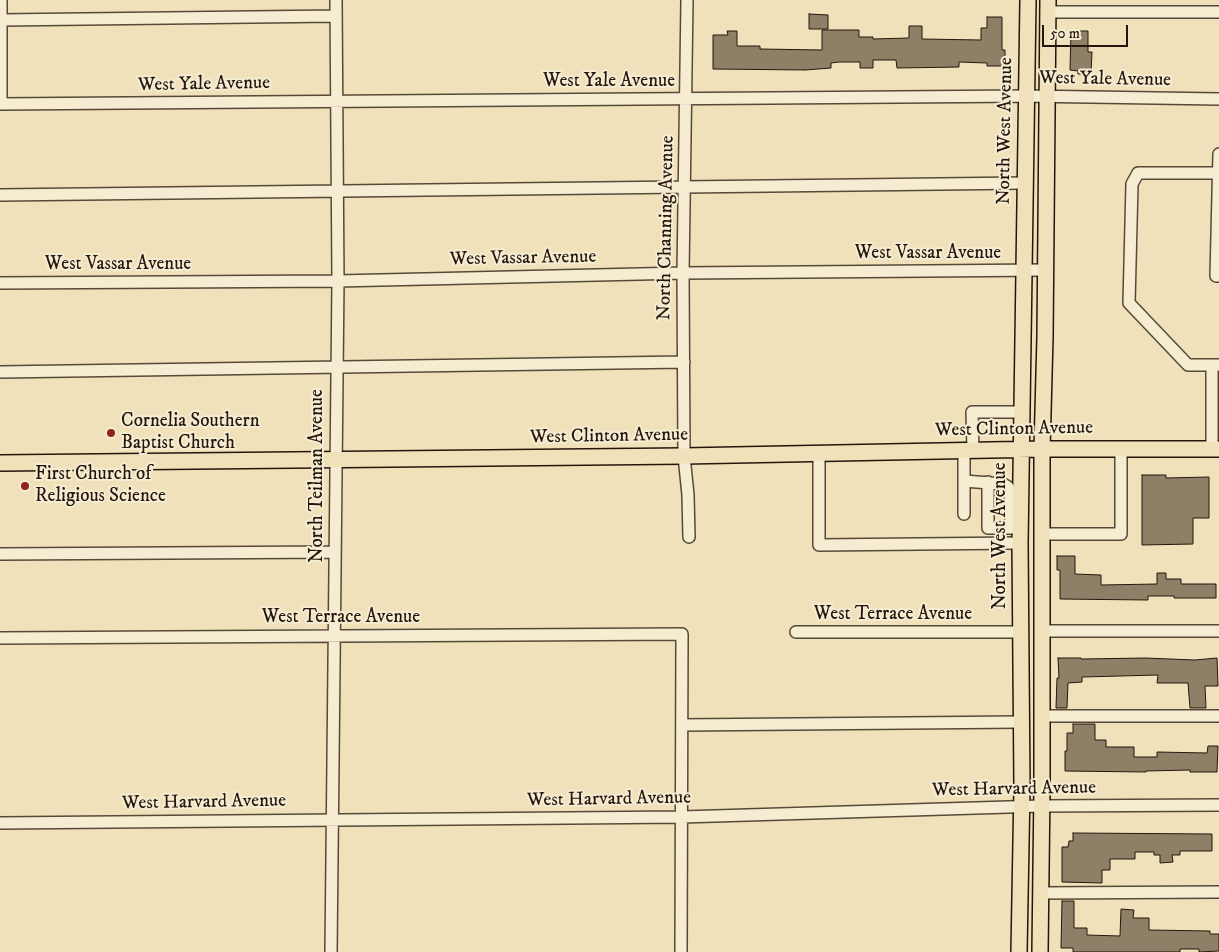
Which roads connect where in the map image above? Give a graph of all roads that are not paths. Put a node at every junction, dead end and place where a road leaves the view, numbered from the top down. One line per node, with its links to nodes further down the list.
1 (0, 0): 8 (street)
2 (336, 0): 7 (street, North Teilman Avenue)
3 (687, 0): 11 (street, North Channing Avenue)
4 (1028, 0): 9 (main road, North West Avenue)
5 (1048, 6): 6 (street); 10 (main road)
6 (1219, 12)
7 (336, 16): 8 (street); 13 (street, North Teilman Avenue)
8 (1, 20): 14 (street)
9 (1026, 96): 10 (street, West Yale Avenue); 11 (street, West Yale Avenue); 17 (main road, North West Avenue)
10 (1048, 96): 12 (street, West Yale Avenue); 23 (main road)
11 (686, 99): 13 (street, West Yale Avenue); 18 (street, North Channing Avenue)
12 (1219, 99)
13 (336, 101): 14 (street, West Yale Avenue); 20 (street, North Teilman Avenue)
14 (0, 104)
15 (1219, 154): 16 (street)
16 (1219, 173): 19 (street); 29 (street)
17 (1025, 183): 18 (street); 22 (main road, North West Avenue)
18 (685, 187): 20 (street); 24 (street, North Channing Avenue)
19 (1219, 188): 25 (street)
20 (336, 191): 21 (street); 26 (street, North Teilman Avenue)
21 (0, 195)
22 (1025, 270): 23 (street, West Vassar Avenue); 24 (street, West Vassar Avenue); 32 (main road, North West Avenue)
23 (1046, 270): 34 (main road)
24 (683, 273): 26 (street, West Vassar Avenue); 28 (street, North Channing Avenue)
25 (1218, 276)
26 (338, 281): 27 (street, West Vassar Avenue); 30 (street, North Teilman Avenue)
27 (0, 283)
28 (684, 362): 30 (street); 39 (street, North Channing Avenue)
29 (1216, 365): 36 (street)
30 (336, 367): 31 (street); 40 (street, North Teilman Avenue)
31 (0, 372)
32 (1022, 412): 33 (main road, North West Avenue); 37 (street)
33 (1021, 449): 34 (main road, West Clinton Avenue); 37 (main road, West Clinton Avenue); 45 (main road, North West Avenue)
34 (1042, 449): 35 (main road, West Clinton Avenue); 46 (main road)
35 (1121, 449): 36 (main road, West Clinton Avenue); 46 (street)
36 (1216, 449)
37 (968, 450): 38 (main road, West Clinton Avenue); 42 (street)
38 (819, 453): 39 (main road, West Clinton Avenue); 45 (street)
39 (684, 456): 40 (main road, West Clinton Avenue); 47 (street, North Channing Avenue)
40 (335, 459): 41 (main road, West Clinton Avenue); 48 (street, North Teilman Avenue)
41 (0, 463)
42 (964, 481): 43 (street); 44 (street)
43 (988, 482): 45 (street); 45 (street)
44 (964, 514)
45 (1017, 533): 53 (main road, North West Avenue)
46 (1042, 534): 50 (main road)
47 (689, 538)
48 (335, 552): 49 (street); 54 (street, North Teilman Avenue)
49 (0, 554)
50 (1042, 630): 51 (street); 56 (main road)
51 (1219, 631)
52 (796, 632): 53 (street, West Terrace Avenue)
53 (1020, 632): 58 (main road, North West Avenue)
54 (334, 635): 55 (street, West Terrace Avenue); 59 (street, West Terrace Avenue); 64 (street, North Teilman Avenue)
55 (0, 638)
56 (1042, 716): 57 (street); 61 (main road)
57 (1219, 716)
58 (1020, 722): 59 (street); 62 (main road, North West Avenue)
59 (682, 725): 63 (street)
60 (1219, 805): 61 (street, West Harvard Avenue)
61 (1041, 806): 62 (street, West Harvard Avenue); 67 (main road)
62 (1022, 807): 63 (street, West Harvard Avenue); 70 (main road, North West Avenue)
63 (682, 817): 64 (street, West Harvard Avenue); 69 (street)
64 (333, 819): 65 (street, West Harvard Avenue); 68 (street, North Teilman Avenue)
65 (0, 823)
66 (1219, 892): 67 (street)
67 (1040, 893): 71 (main road)
68 (332, 952)
69 (681, 952)
70 (1019, 952)
71 (1040, 952)

